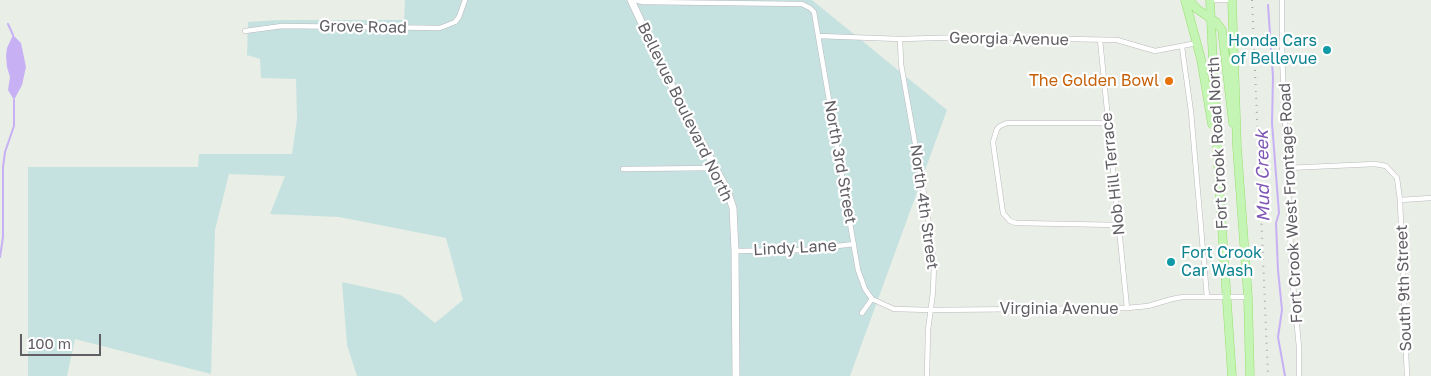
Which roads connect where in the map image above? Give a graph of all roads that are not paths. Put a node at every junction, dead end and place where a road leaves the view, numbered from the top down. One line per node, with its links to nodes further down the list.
1 (465, 0): 8 (street, Grove Road)
2 (632, 0): 9 (street, North 3rd Street); 17 (main road, Bellevue Boulevard North)
3 (1187, 0): 7 (main road); 12 (main road)
4 (1210, 0): 5 (street); 7 (main road, Fort Crook Road North)
5 (1231, 0): 15 (main road)
6 (1282, 0): 18 (street, Fort Crook West Frontage Road)
7 (1211, 18): 15 (main road); 16 (main road, Fort Crook Road North)
8 (245, 31)
9 (819, 36): 10 (street, Georgia Avenue); 23 (street, North 3rd Street)
10 (900, 39): 11 (street, Georgia Avenue); 30 (street, North 4th Street)
11 (1100, 40): 13 (street, Georgia Avenue); 14 (street, Nob Hill Terrace)
12 (1197, 43): 13 (street, Georgia Avenue); 16 (main road)
13 (1182, 47): 25 (street)
14 (1108, 123): 22 (street, Nob Hill Terrace); 22 (street)
15 (1237, 147): 27 (main road)
16 (1218, 158): 26 (main road, Fort Crook Road North)
17 (714, 168): 19 (street); 24 (main road, Bellevue Boulevard North)
18 (1287, 168): 21 (street, South 9th Street); 36 (street, Fort Crook West Frontage Road)
19 (623, 169)
20 (1431, 198): 21 (street)
21 (1400, 200): 37 (street, South 9th Street)
22 (1119, 225): 29 (street, Nob Hill Terrace)
23 (854, 244): 24 (street, Lindy Lane); 28 (street, North 3rd Street)
24 (735, 251): 32 (main road, Bellevue Boulevard North)
25 (1207, 297): 26 (street, Virginia Avenue); 29 (street, Virginia Avenue)
26 (1227, 297): 27 (street, Virginia Avenue); 34 (main road, Fort Crook Road North)
27 (1248, 297): 35 (main road)
28 (872, 299): 30 (street, Virginia Avenue); 31 (street)
29 (1127, 308): 30 (street, Virginia Avenue)
30 (931, 310): 33 (street, North 4th Street)
31 (862, 312)
32 (736, 376)
33 (927, 376)
34 (1232, 376)
35 (1250, 376)
36 (1299, 376)
37 (1407, 376)

